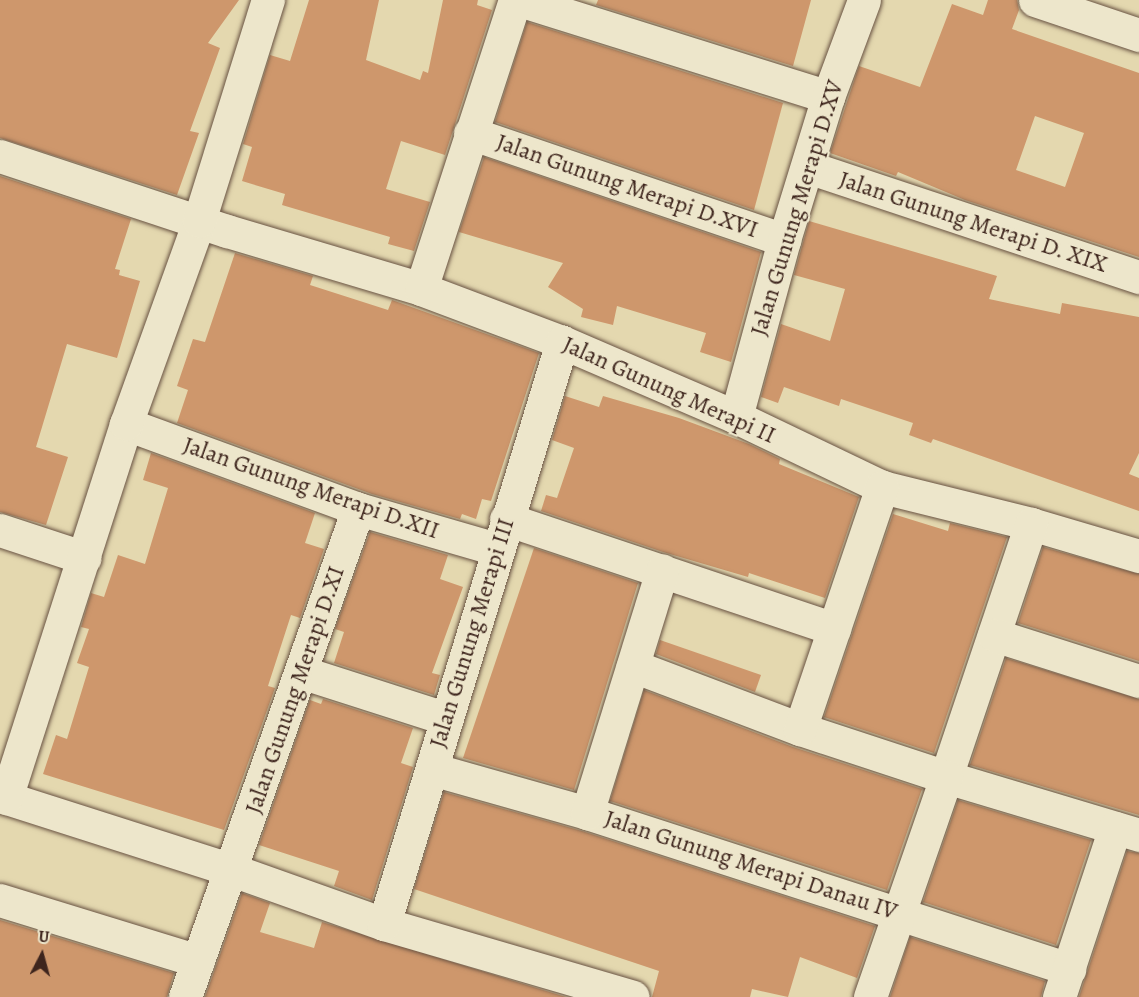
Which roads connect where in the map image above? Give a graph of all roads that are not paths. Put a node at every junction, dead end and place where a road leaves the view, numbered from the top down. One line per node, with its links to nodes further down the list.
1 (268, 0): 10 (street)
2 (517, 0): 6 (street); 7 (street)
3 (864, 0): 6 (street, Jalan Gunung Merapi D.XV)
4 (1035, 0): 5 (street)
5 (1139, 35)
6 (828, 97): 9 (street, Jalan Gunung Merapi D.XV)
7 (470, 133): 11 (street, Jalan Gunung Merapi D.XVI); 13 (street)
8 (0, 156): 10 (street, Jalan Gunung Merapi II)
9 (808, 168): 11 (street, Jalan Gunung Merapi D.XV); 12 (street, Jalan Gunung Merapi D. XIX)
10 (199, 221): 13 (street, Jalan Gunung Merapi II); 16 (street)
11 (784, 240): 15 (street, Jalan Gunung Merapi D.XV)
12 (1139, 277)
13 (420, 289): 14 (street, Jalan Gunung Merapi II)
14 (562, 342): 15 (street, Jalan Gunung Merapi II); 21 (street, Jalan Gunung Merapi III)
15 (736, 417): 17 (street, Jalan Gunung Merapi II)
16 (126, 424): 18 (street, Jalan Gunung Merapi D.XII); 23 (street)
17 (882, 488): 19 (street, Jalan Gunung Merapi II); 25 (street)
18 (358, 509): 21 (street, Jalan Gunung Merapi D.XII); 28 (street, Jalan Gunung Merapi D.XI)
19 (1031, 524): 22 (street, Jalan Gunung Merapi II); 26 (street)
20 (0, 530): 23 (street)
21 (501, 534): 24 (street, Jalan Gunung Merapi D.XII); 30 (street, Jalan Gunung Merapi III)
22 (1139, 556)
23 (85, 558): 34 (street)
24 (662, 570): 25 (street, Jalan Gunung Merapi D.XII); 27 (street)
25 (834, 629): 31 (street)
26 (994, 635): 29 (street); 33 (street)
27 (633, 666): 31 (street); 35 (street)
28 (301, 672): 30 (street); 37 (street, Jalan Gunung Merapi D.XI)
29 (1139, 681)
30 (447, 719): 32 (street, Jalan Gunung Merapi III)
31 (800, 729): 33 (street)
32 (432, 769): 35 (street, Jalan Gunung Merapi Danau IV); 40 (street, Jalan Gunung Merapi III)
33 (946, 777): 36 (street); 39 (street)
34 (3, 797): 37 (street)
35 (587, 813): 39 (street, Jalan Gunung Merapi Danau IV)
36 (1127, 832): 42 (street)
37 (232, 870): 40 (street); 41 (street, Jalan Gunung Merapi D.XI)
38 (0, 900): 41 (street)
39 (902, 912): 42 (street, Jalan Gunung Merapi Danau IV); 45 (street)
40 (384, 924): 44 (street)
41 (198, 961): 43 (street, Jalan Gunung Merapi D.XI)
42 (1064, 983)
43 (185, 997)
44 (633, 997)
45 (870, 997)

